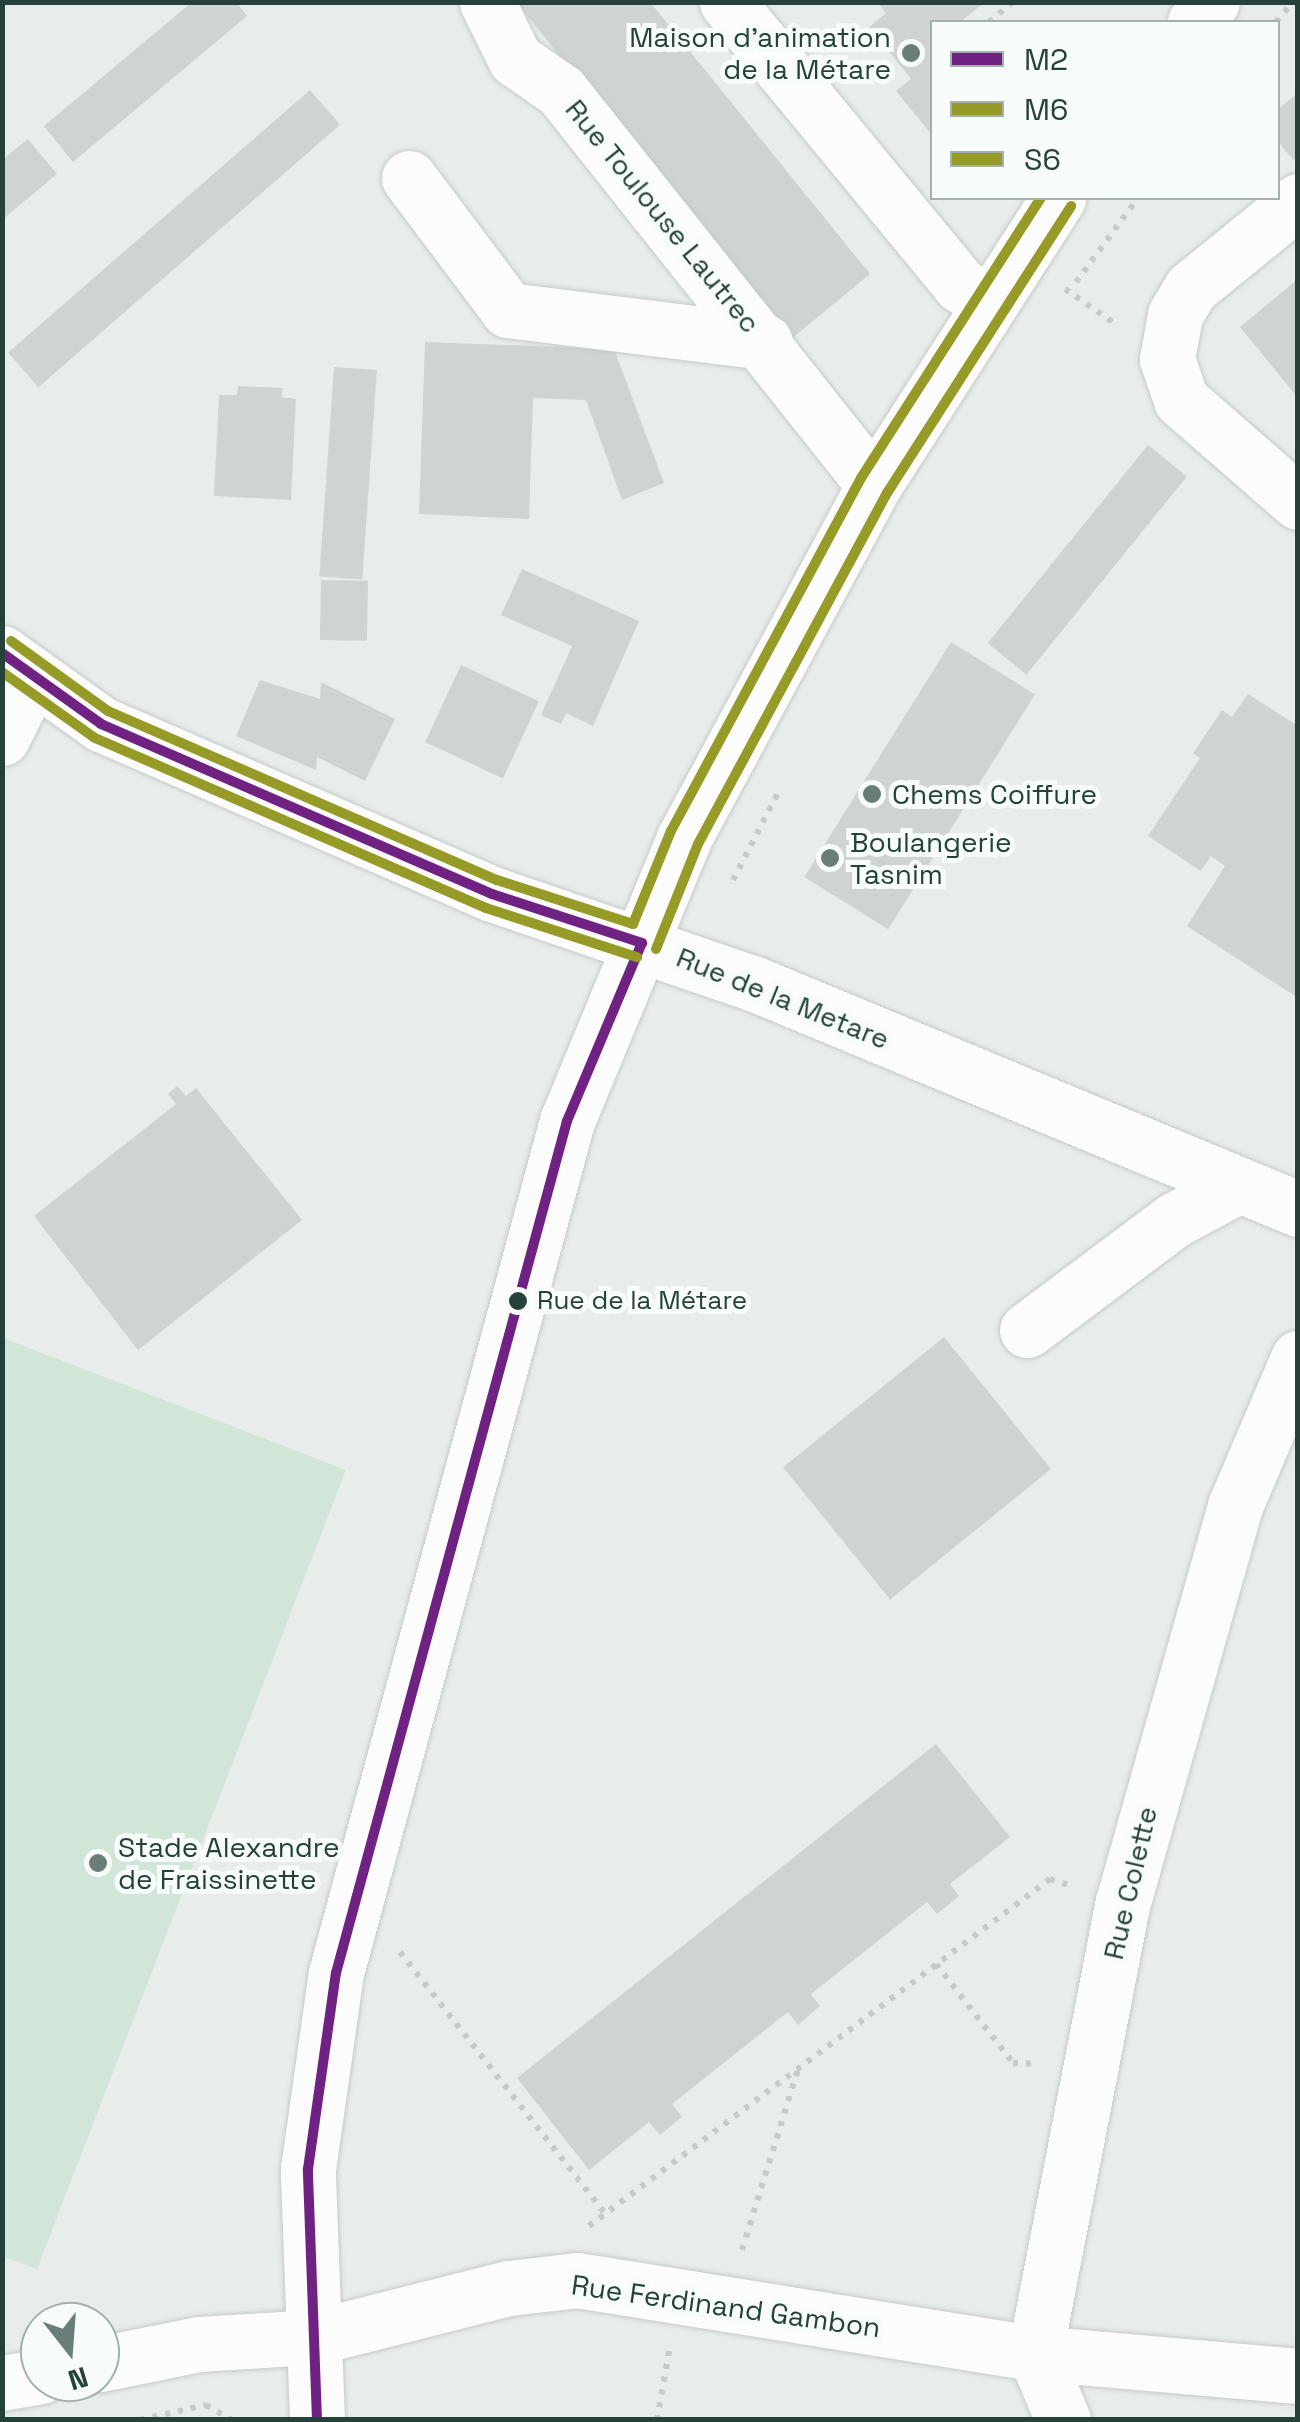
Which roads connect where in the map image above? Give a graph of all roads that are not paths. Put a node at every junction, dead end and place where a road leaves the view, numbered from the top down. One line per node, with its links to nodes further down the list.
1 (487, 2): 7 (street, Rue Toulouse Lautrec)
2 (727, 2): 6 (street)
3 (409, 178): 7 (street, Rue Toulouse Lautrec)
4 (1057, 200): 6 (street)
5 (1298, 201): 9 (street)
6 (986, 302): 8 (street)
7 (765, 342): 8 (street, Rue Toulouse Lautrec)
8 (874, 485): 12 (street)
9 (1298, 502)
10 (18, 664): 11 (street); 12 (street, Rue de la Metare)
11 (2, 738)
12 (667, 952): 13 (street, Rue de la Metare); 17 (street)
13 (1238, 1184): 14 (street, Rue de la Metare); 15 (street)
14 (1298, 1208)
15 (1027, 1330)
16 (1298, 1358): 18 (street, Rue Colette)
17 (315, 2337): 18 (street, Rue Ferdinand Gambon); 19 (street, Rue Ferdinand Gambon); 21 (street)
18 (1035, 2352): 20 (street, Rue Ferdinand Gambon); 22 (street)
19 (120, 2360)
20 (1298, 2376)
21 (317, 2420)
22 (1063, 2420)

